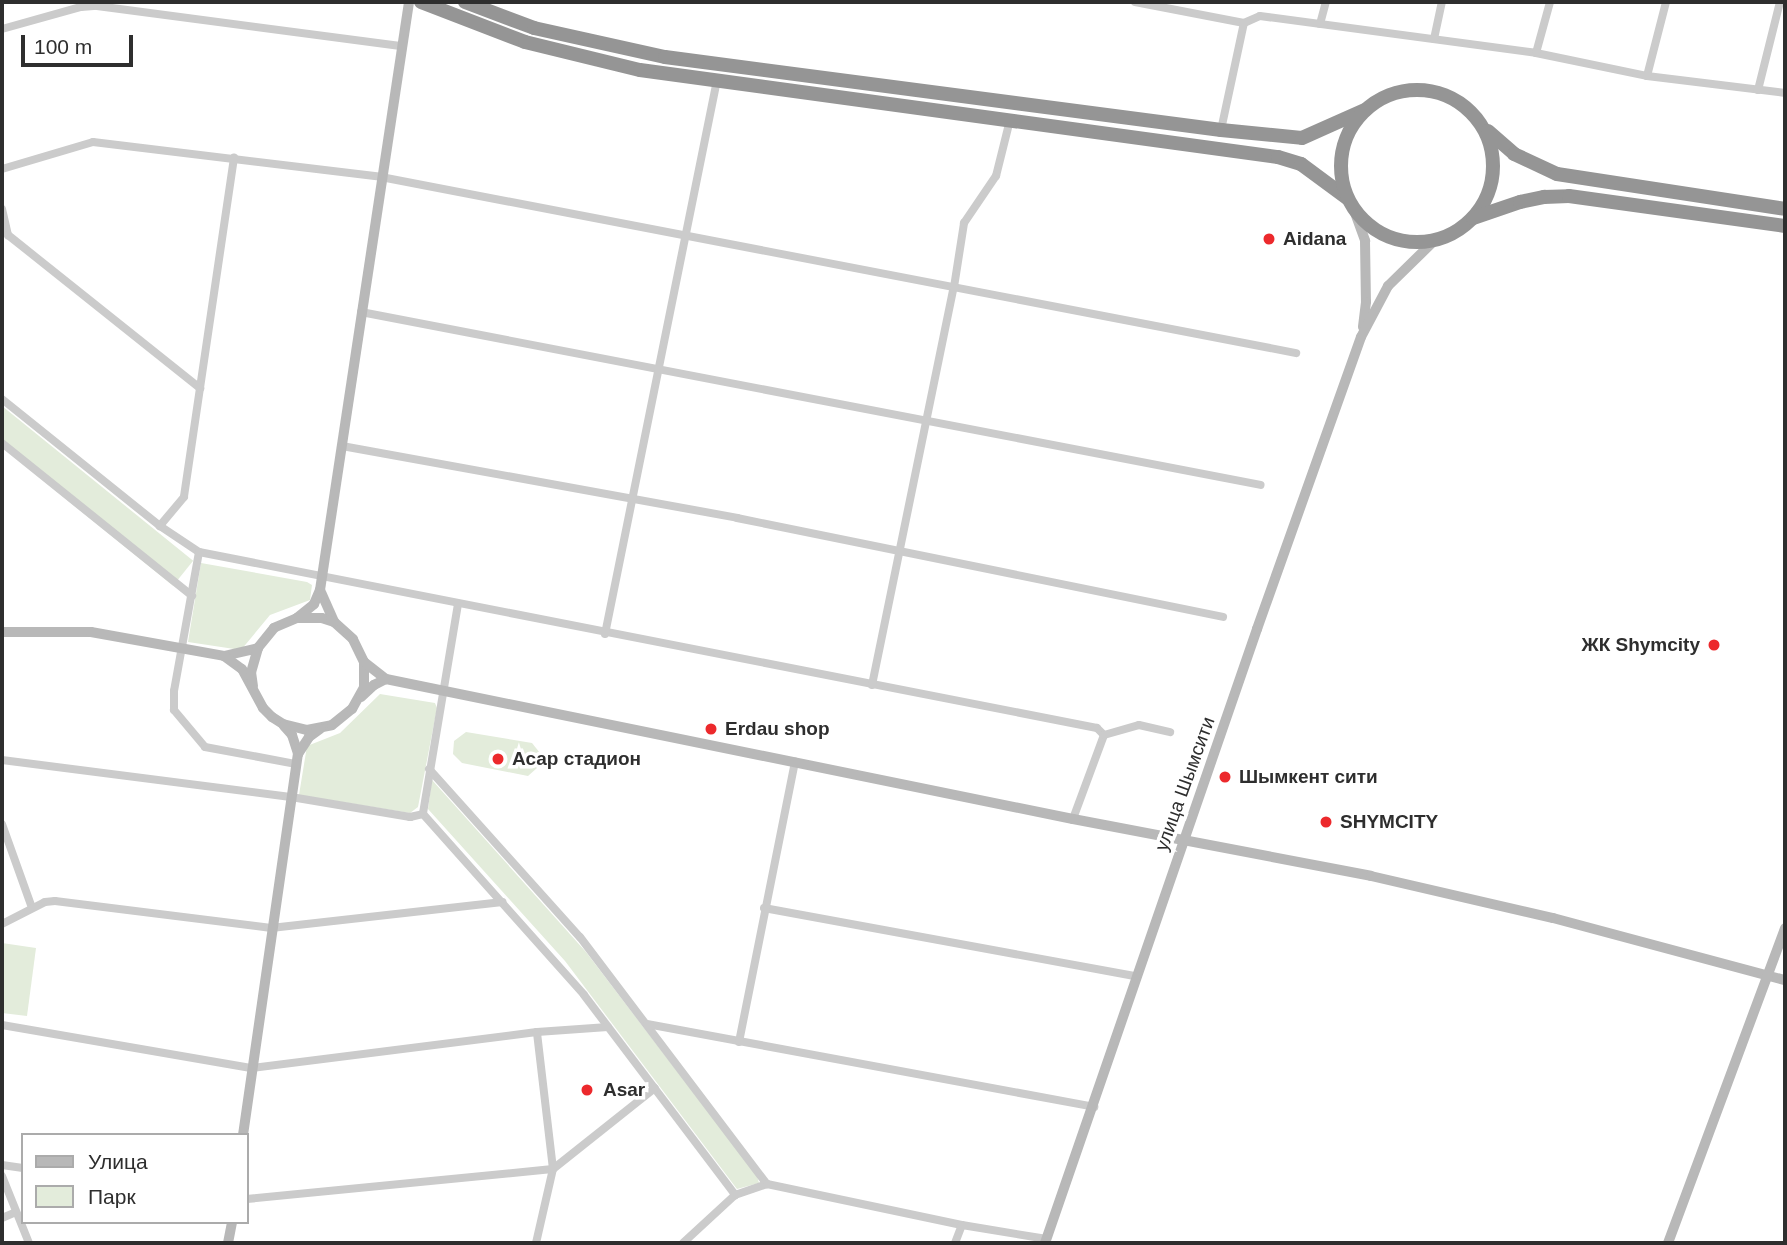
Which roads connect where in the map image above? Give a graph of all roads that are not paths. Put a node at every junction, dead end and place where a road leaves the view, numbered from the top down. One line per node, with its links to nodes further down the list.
1 (409, 2): 16 (street)
2 (421, 2): 19 (highway)
3 (465, 2): 25 (highway)
4 (1135, 2): 11 (street)
5 (1209, 2): 11 (street)
6 (1326, 2): 13 (street)
7 (1442, 2): 15 (street)
8 (1550, 2): 17 (street)
9 (1666, 2): 18 (street)
10 (1780, 2): 20 (street)
11 (1206, 13): 12 (street)
12 (1244, 23): 13 (street); 25 (street)
13 (1320, 24): 15 (street)
14 (2, 29): 16 (street)
15 (1434, 39): 17 (street)
16 (402, 46): 28 (street)
17 (1536, 53): 18 (street)
18 (1647, 76): 20 (street)
19 (717, 80): 23 (highway); 34 (street)
20 (1758, 90): 21 (street)
21 (1785, 93)
22 (1365, 110): 24 (highway); 25 (highway); 29 (highway)
23 (1010, 120): 29 (highway); 36 (street)
24 (1481, 124): 31 (highway); 32 (highway)
25 (1221, 130)
26 (234, 158): 27 (street); 28 (street); 41 (street)
27 (2, 169)
28 (381, 177): 34 (street); 37 (street)
29 (1350, 204): 35 (highway); 38 (street, улица Шымсити)
30 (2, 209): 41 (street)
31 (1785, 209)
32 (1473, 219): 33 (highway); 35 (highway)
33 (1785, 226)
34 (684, 235): 36 (street); 40 (street)
35 (1434, 241): 38 (street, улица Шымсити)
36 (954, 287): 39 (street); 43 (street)
37 (361, 312): 40 (street); 45 (street)
38 (1361, 337): 81 (street, улица Шымсити)
39 (1296, 353)
40 (657, 369): 43 (street); 47 (street)
41 (200, 388): 48 (street)
42 (2, 399): 48 (street)
43 (926, 421): 46 (street); 50 (street)
44 (2, 443): 53 (street)
45 (342, 446): 47 (street); 51 (street)
46 (1261, 485)
47 (633, 499): 50 (street); 59 (street)
48 (160, 526): 49 (street)
49 (199, 552): 51 (street); 53 (street)
50 (899, 552): 55 (street); 65 (street)
51 (321, 576): 52 (street); 54 (street)
52 (320, 590): 56 (street); 57 (street)
53 (192, 596): 60 (street)
54 (458, 604): 59 (street); 67 (street)
55 (1223, 617)
56 (297, 618): 57 (street); 61 (street)
57 (334, 622): 63 (street)
58 (2, 632): 60 (street)
59 (605, 634): 65 (street)
60 (181, 646): 62 (street); 73 (street)
61 (257, 648): 62 (street); 66 (street)
62 (224, 656): 66 (street)
63 (364, 662): 64 (street); 68 (street)
64 (386, 679): 67 (street); 68 (street)
65 (872, 685): 72 (street)
66 (253, 686): 69 (street)
67 (443, 691): 75 (street); 76 (street)
68 (359, 699): 70 (street)
69 (283, 724): 70 (street); 73 (street)
70 (320, 729): 73 (street)
71 (1170, 732): 72 (street)
72 (1104, 735): 79 (street)
73 (297, 759): 77 (street)
74 (2, 760): 77 (street)
75 (795, 762): 79 (street); 84 (street)
76 (429, 769): 78 (street); 91 (street)
77 (291, 797): 78 (street); 86 (street)
78 (423, 814): 82 (street)
79 (1073, 819): 81 (street)
80 (2, 824): 83 (street)
81 (1184, 840): 88 (street); 89 (street, улица Шымсити)
82 (503, 902): 86 (street); 93 (street)
83 (32, 908): 85 (street); 86 (street)
84 (764, 908): 89 (street); 95 (street)
85 (2, 924)
86 (271, 928): 96 (street)
87 (1785, 928): 88 (street)
88 (1769, 975): 90 (street); 119 (street)
89 (1136, 976): 98 (street, улица Шымсити)
90 (1785, 980)
91 (647, 1024): 95 (street); 104 (street)
92 (2, 1025): 96 (street)
93 (608, 1027): 94 (street); 97 (street)
94 (537, 1032): 96 (street); 102 (street)
95 (739, 1042): 98 (street)
96 (252, 1068): 99 (street)
97 (655, 1088): 102 (street); 105 (street)
98 (1094, 1107): 113 (street, улица Шымсити)
99 (243, 1133)
100 (2, 1165): 101 (street)
101 (21, 1168)
102 (553, 1169): 106 (street); 116 (street)
103 (2, 1176): 107 (street)
104 (767, 1184): 105 (street); 112 (street)
105 (736, 1195): 117 (street)
106 (248, 1199)
107 (16, 1212): 108 (street); 109 (street)
108 (2, 1218)
109 (21, 1224)
110 (21, 1224): 114 (street)
111 (232, 1224): 115 (street)
112 (962, 1225): 113 (street); 118 (street)
113 (1046, 1241)
114 (29, 1243)
115 (228, 1243)
116 (536, 1243)
117 (683, 1243)
118 (955, 1243)
119 (1668, 1243)

